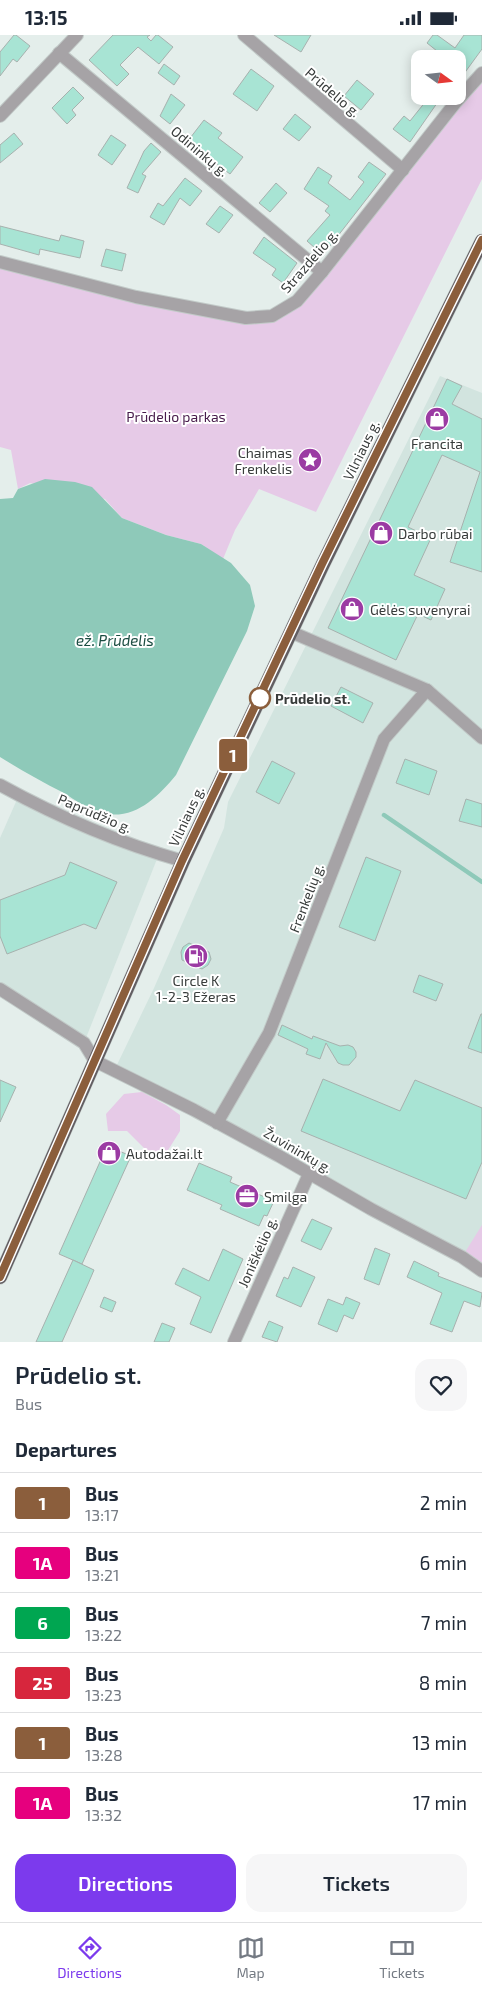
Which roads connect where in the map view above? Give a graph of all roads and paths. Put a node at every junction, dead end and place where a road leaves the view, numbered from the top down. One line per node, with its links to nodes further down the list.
1 (77, 35): 3 (street)
2 (244, 35): 6 (street, Prūdelio g.)
3 (59, 53): 5 (street); 9 (street, Odininkų g.)
4 (482, 73): 6 (street, Strazdelio g.)
5 (0, 116)
6 (403, 170): 9 (street, Strazdelio g.)
7 (482, 241): 10 (highway, Vilniaus g.)
8 (0, 262): 9 (street, Strazdelio g.)
9 (322, 272)
10 (291, 632): 11 (street); 14 (highway, Vilniaus g.)
11 (427, 690): 12 (street); 17 (street, Frenkelių g.)
12 (482, 738)
13 (0, 785): 14 (street, Paprūdžio g.)
14 (182, 861): 16 (highway, Vilniaus g.)
15 (0, 989): 16 (street)
16 (95, 1061): 17 (street, Žuvininkų g.); 20 (highway, Vilniaus g.)
17 (217, 1123): 18 (street, Žuvininkų g.)
18 (309, 1174): 19 (street, Žuvininkų g.); 21 (street, Joniškėlio g.)
19 (482, 1271)
20 (0, 1277)
21 (234, 1342)

